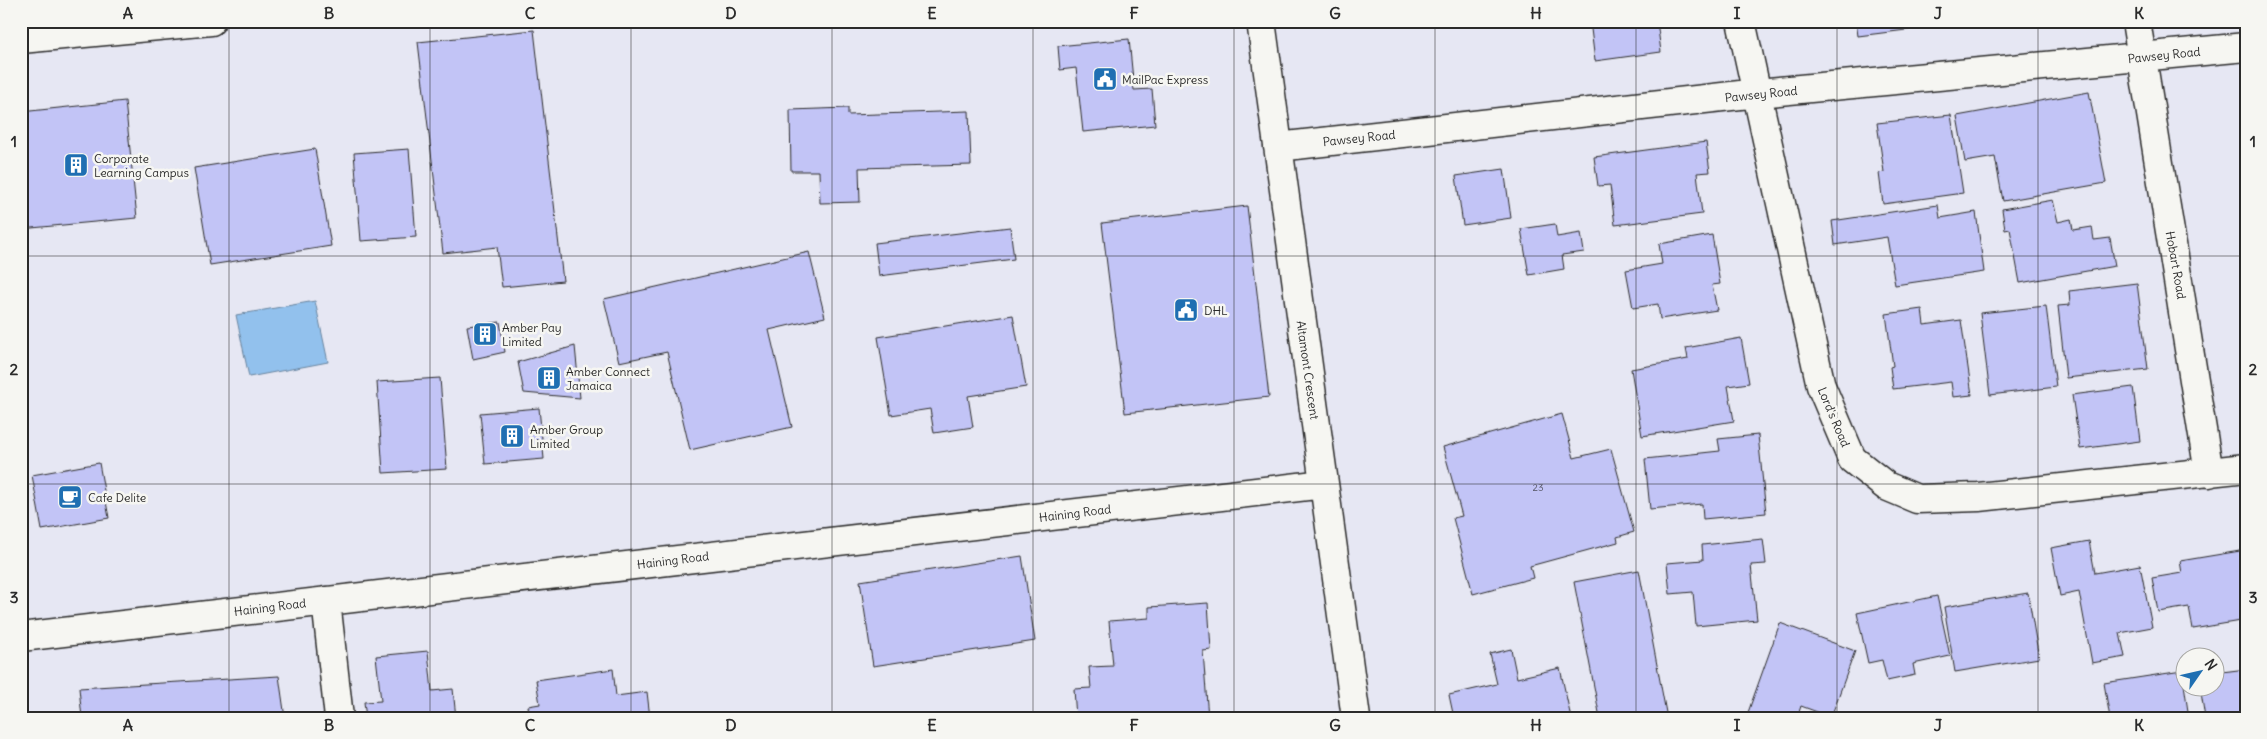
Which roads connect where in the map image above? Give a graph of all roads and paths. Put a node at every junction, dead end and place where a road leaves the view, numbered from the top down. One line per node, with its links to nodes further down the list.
1 (211, 21): 5 (street)
2 (1261, 21): 9 (street, Altamont Crescent)
3 (1741, 21): 8 (street, Lord's Road)
4 (2136, 21): 7 (street, Hobart Road)
5 (21, 39)
6 (2246, 47): 7 (street, Pawsey Road)
7 (2141, 58): 8 (street, Pawsey Road); 11 (street, Hobart Road)
8 (1758, 94): 9 (street, Pawsey Road); 11 (street, Lord's Road)
9 (1278, 147): 12 (street, Altamont Crescent)
10 (2246, 468): 11 (street, Lord's Road)
11 (2209, 473)
12 (1324, 484): 13 (street, Haining Road); 16 (street, Altamont Crescent)
13 (326, 601): 14 (street, Haining Road); 15 (street)
14 (21, 637)
15 (339, 718)
16 (1356, 718)

